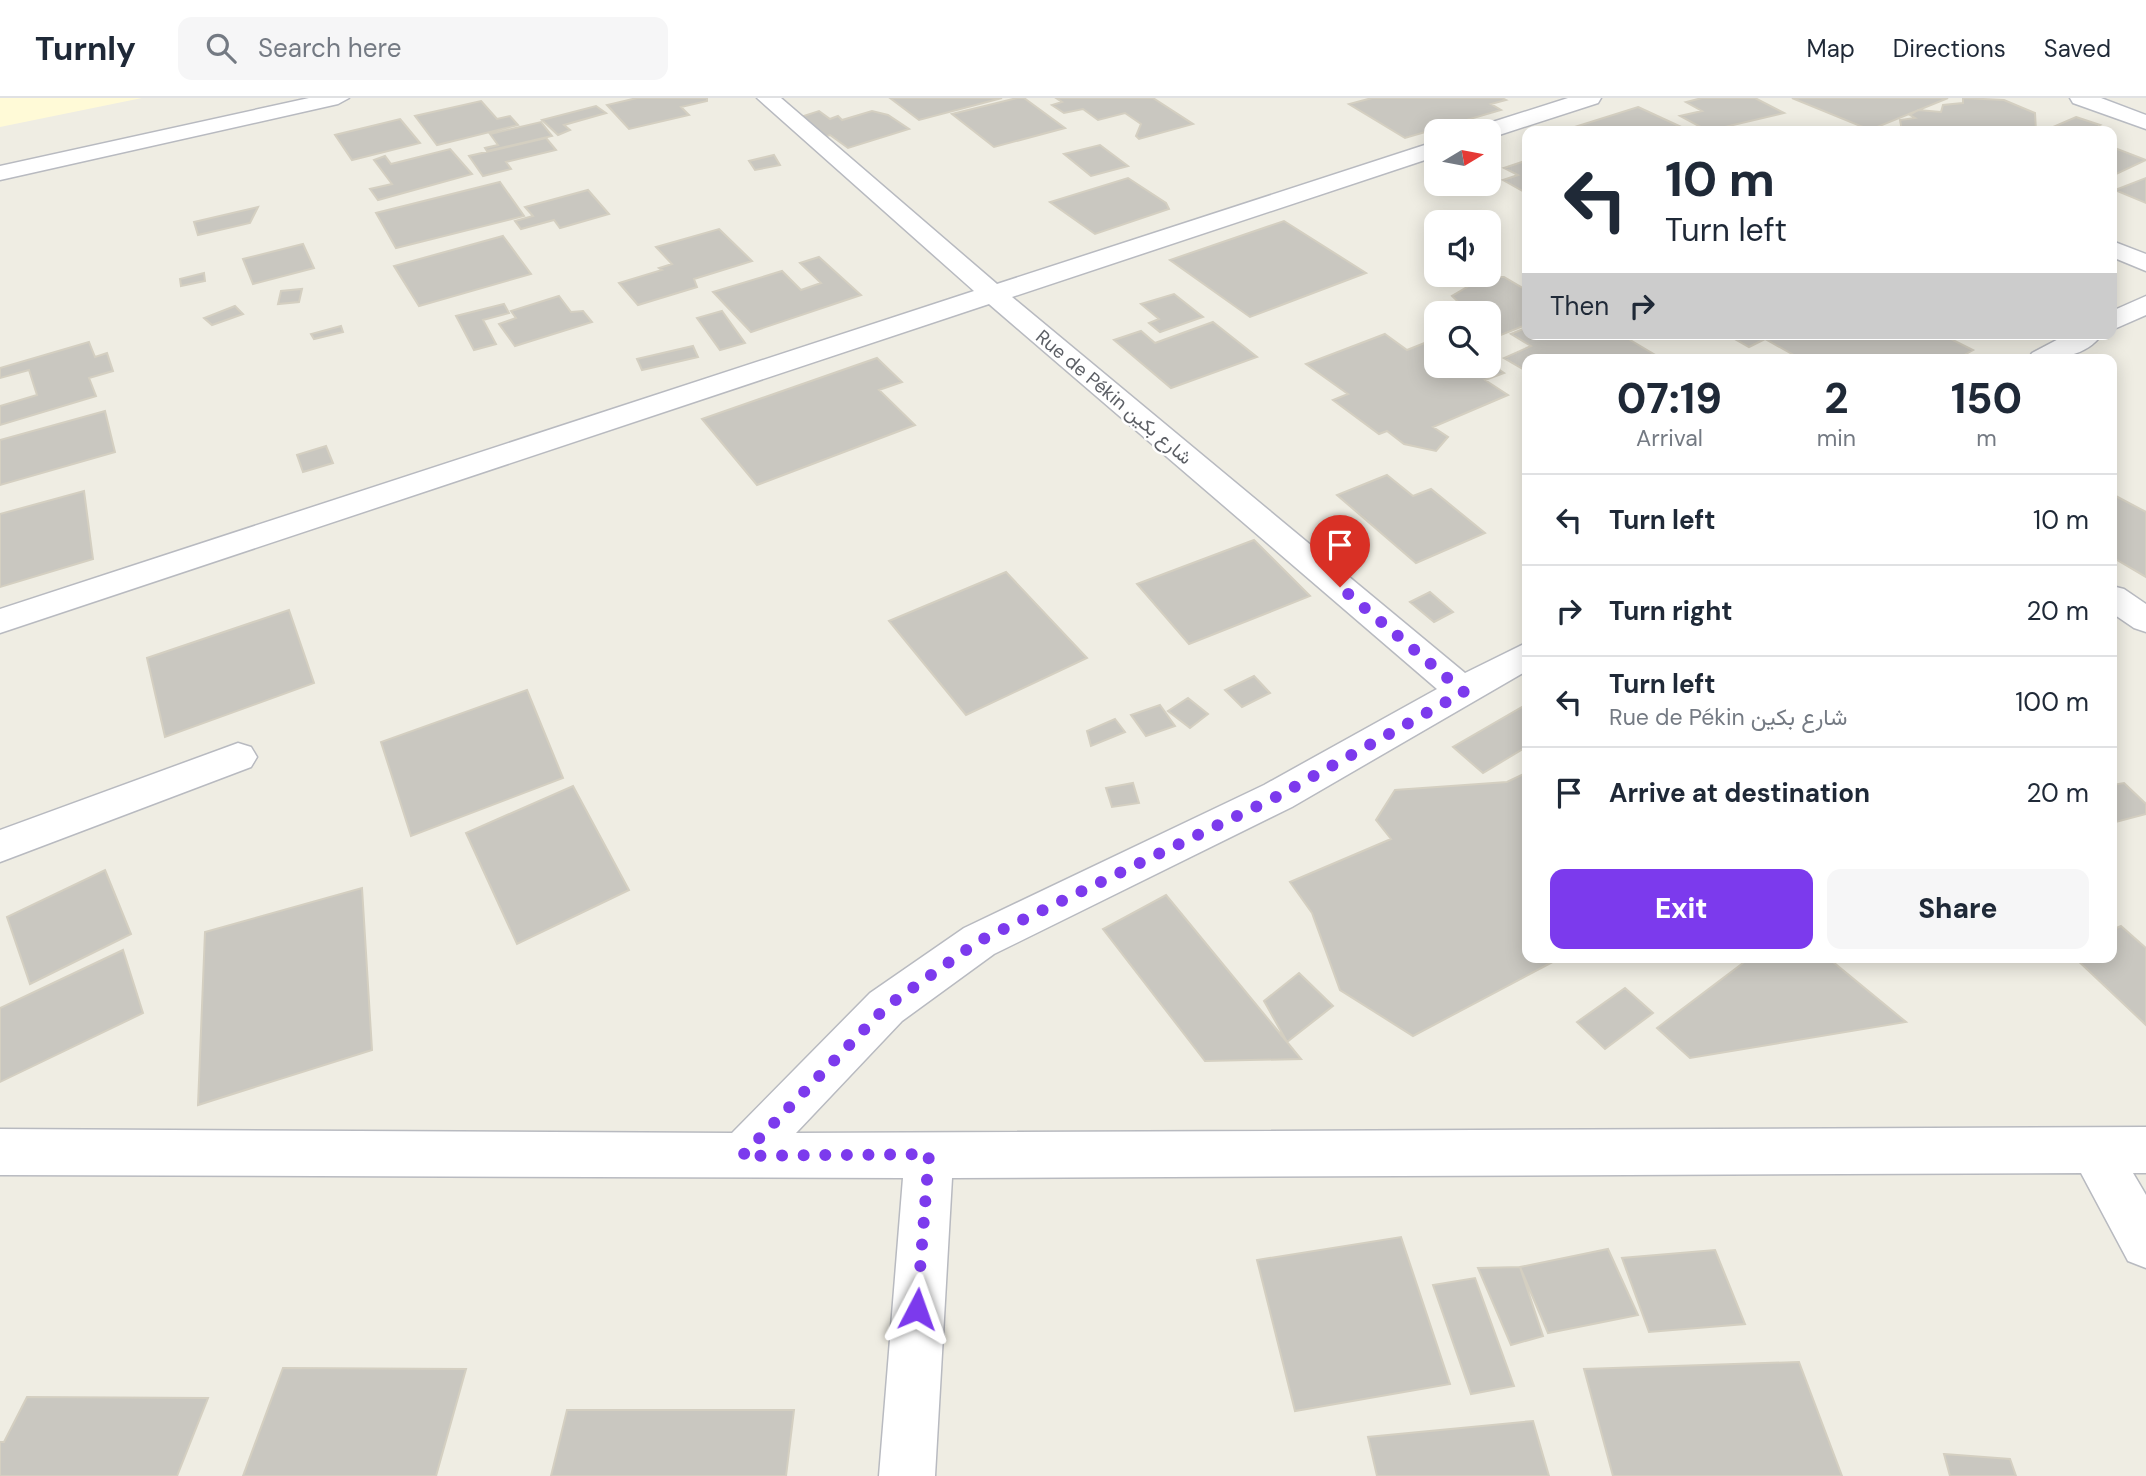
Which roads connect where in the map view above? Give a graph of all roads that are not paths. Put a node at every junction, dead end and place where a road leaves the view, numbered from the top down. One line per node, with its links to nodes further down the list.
1 (338, 98): 8 (street)
2 (768, 98): 11 (street, Rue de Pékin شارع بكين)
3 (1590, 98): 6 (street)
4 (2081, 98): 5 (street)
5 (2146, 122)
6 (1502, 126)
7 (1424, 152): 11 (street)
8 (0, 173)
9 (2117, 250): 10 (street)
10 (2146, 263)
11 (990, 292): 18 (street); 20 (street, Rue de Pékin شارع بكين)
12 (2146, 304): 13 (street)
13 (2117, 319)
14 (2078, 340): 15 (street)
15 (2051, 354)
16 (2117, 600): 17 (street)
17 (2146, 620)
18 (0, 621)
19 (1522, 658): 20 (street)
20 (1464, 692): 27 (street)
21 (238, 758): 22 (street)
22 (0, 846)
23 (2146, 1150): 24 (street)
24 (2095, 1151): 26 (street); 28 (street)
25 (0, 1152): 27 (street)
26 (929, 1154): 27 (street); 29 (street)
27 (742, 1156)
28 (2146, 1243)
29 (906, 1476)

